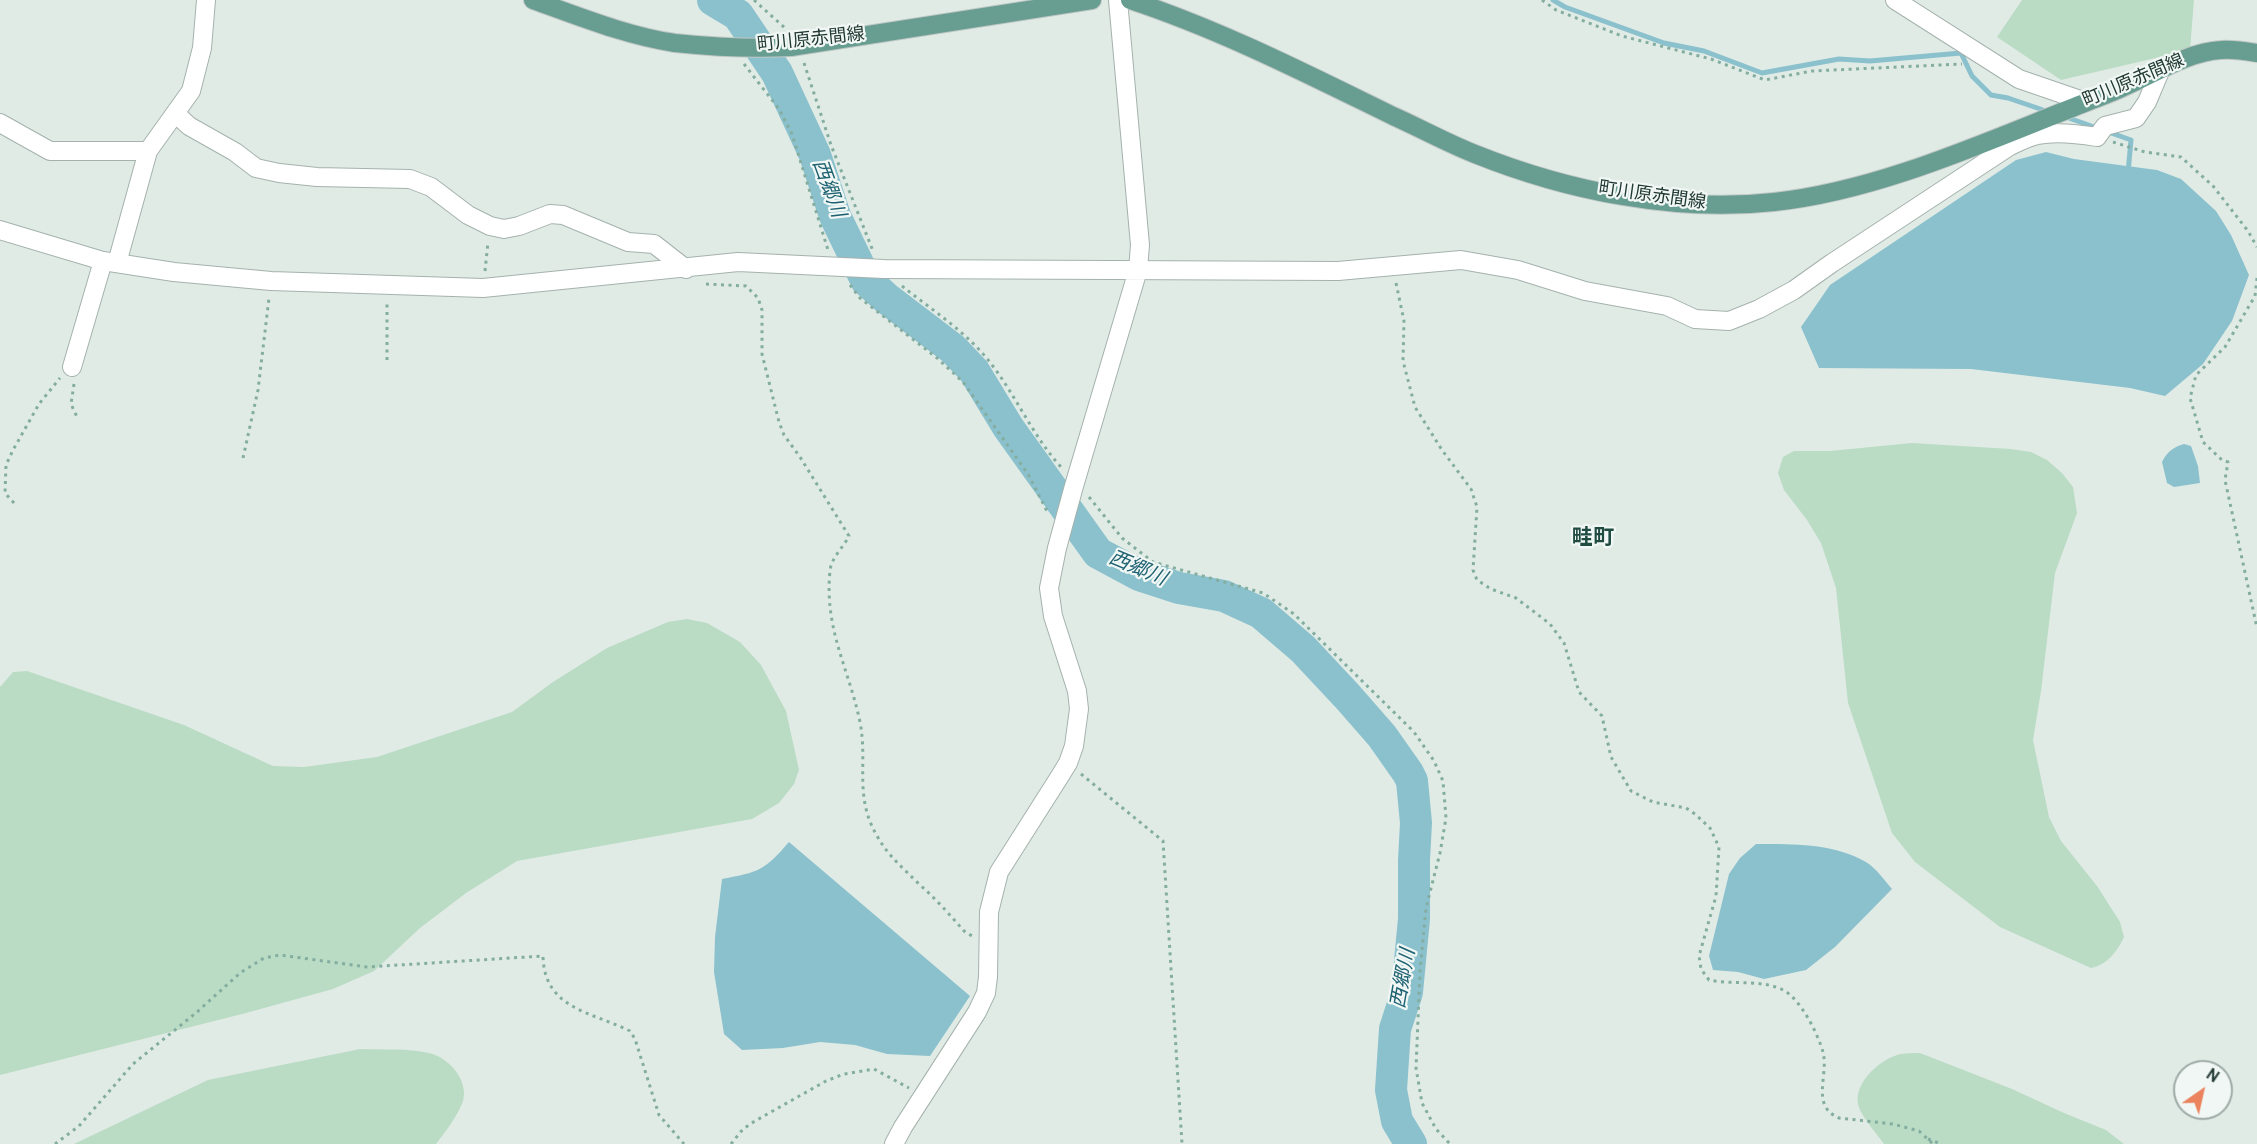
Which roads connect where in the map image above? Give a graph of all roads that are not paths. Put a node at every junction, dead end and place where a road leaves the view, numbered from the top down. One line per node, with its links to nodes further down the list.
1 (206, 0): 10 (street)
2 (533, 0): 3 (main road, 町川原赤間線)
3 (1092, 0)
4 (1118, 0): 16 (street)
5 (1130, 0): 9 (main road, 町川原赤間線)
6 (1895, 0): 9 (street)
7 (2257, 53): 8 (main road, 町川原赤間線)
8 (2161, 69): 9 (main road, 町川原赤間線); 16 (street)
9 (2086, 102)
10 (175, 113): 12 (street); 15 (street)
11 (0, 123): 12 (street)
12 (148, 151): 14 (street)
13 (0, 231): 14 (street)
14 (110, 262): 15 (street); 17 (street)
15 (686, 269): 16 (street)
16 (1138, 270): 18 (street)
17 (72, 367)
18 (894, 1144)

